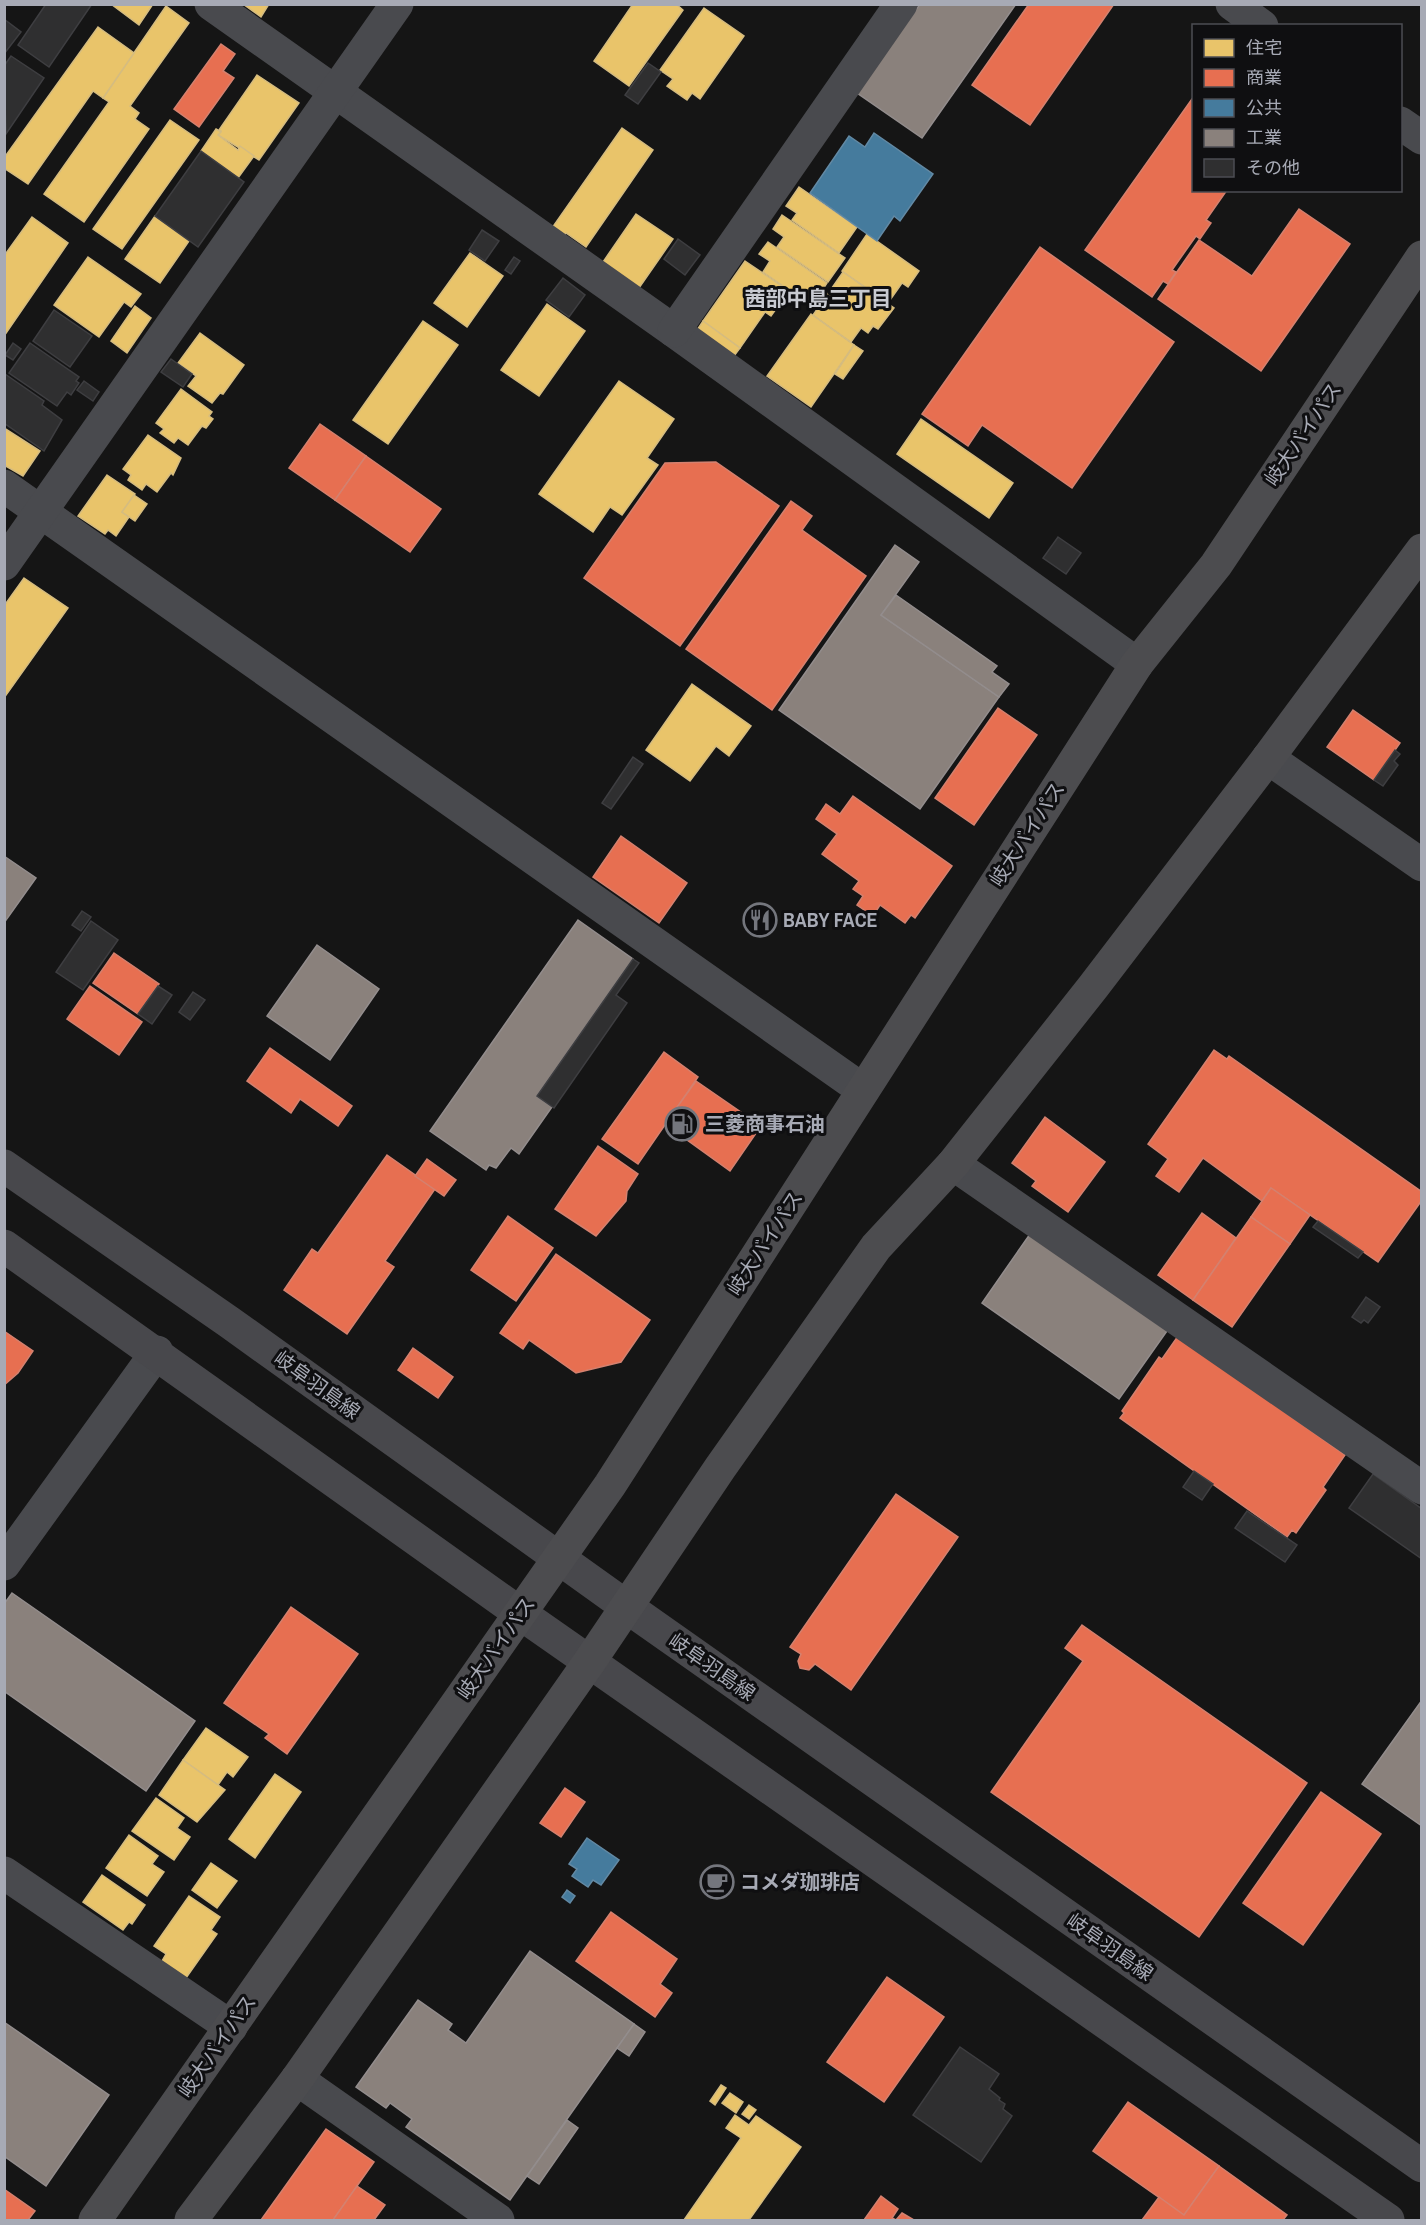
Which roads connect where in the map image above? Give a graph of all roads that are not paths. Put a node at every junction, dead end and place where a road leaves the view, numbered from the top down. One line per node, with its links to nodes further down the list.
1 (211, 4): 6 (street)
2 (397, 4): 6 (street)
3 (901, 4): 10 (street)
4 (1232, 4): 5 (street)
5 (1259, 24)
6 (334, 94): 10 (street); 12 (street)
7 (1402, 124): 8 (street)
8 (1422, 138)
9 (1422, 257): 15 (highway, 岐大バイパス)
10 (674, 331): 15 (street)
11 (4, 486): 12 (street)
12 (41, 512): 14 (street); 18 (street)
13 (1422, 550): 16 (highway)
14 (4, 564)
15 (1137, 664): 18 (highway, 岐大バイパス)
16 (1268, 758): 17 (street); 19 (highway)
17 (1422, 865)
18 (863, 1090): 24 (highway, 岐大バイパス)
19 (953, 1164): 23 (street); 26 (highway)
20 (4, 1166): 24 (main road, 岐阜羽島線)
21 (4, 1246): 22 (main road)
22 (157, 1352): 25 (street); 27 (main road)
23 (1422, 1488)
24 (559, 1558): 26 (main road, 岐阜羽島線); 27 (highway, 岐大バイパス)
25 (4, 1564)
26 (627, 1607): 28 (highway); 32 (main road, 岐阜羽島線)
27 (521, 1614): 28 (main road); 30 (highway, 岐大バイパス)
28 (590, 1661): 31 (highway); 36 (main road)
29 (4, 1873): 30 (street)
30 (231, 2027): 33 (highway, 岐大バイパス)
31 (297, 2079): 34 (highway); 35 (street)
32 (1422, 2166)
33 (95, 2220)
34 (190, 2220)
35 (498, 2220)
36 (1388, 2220)

